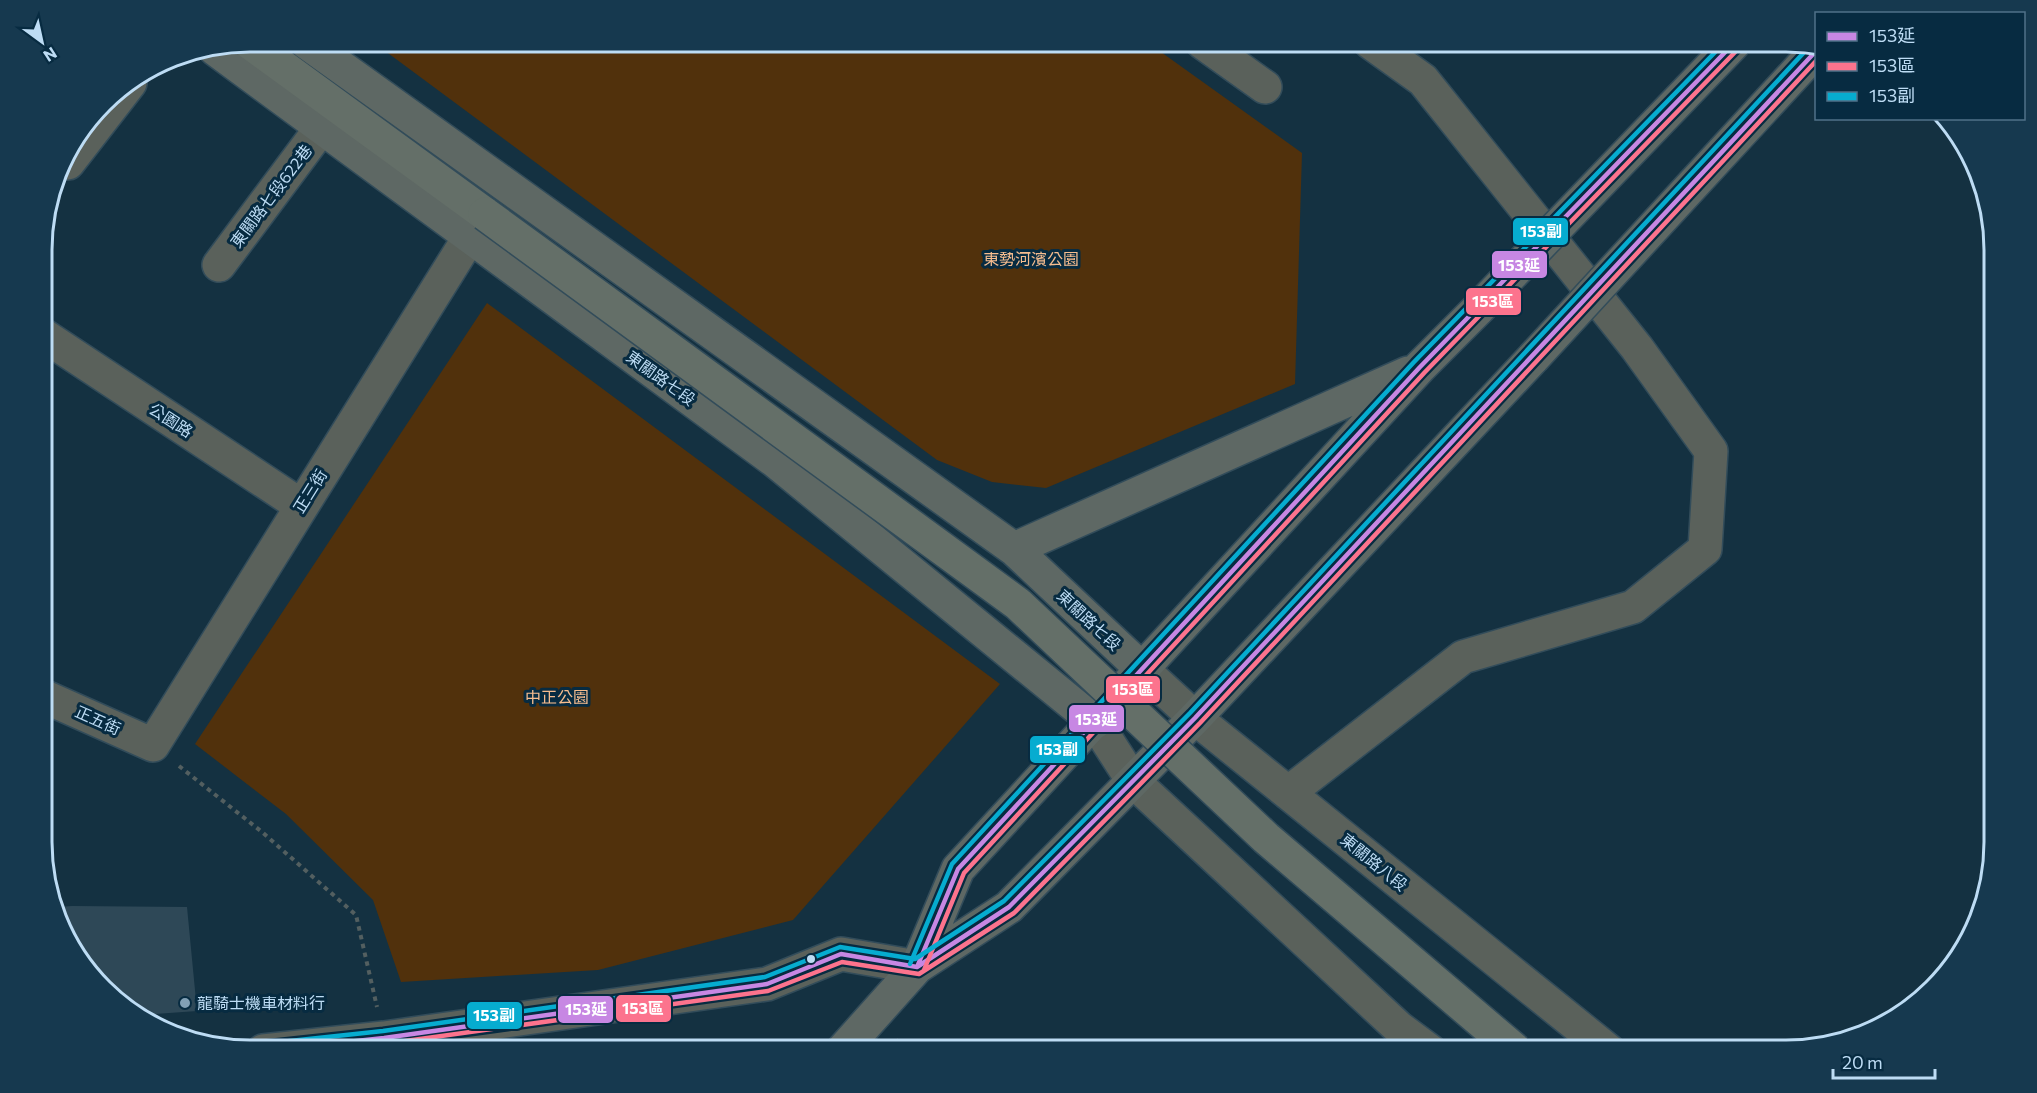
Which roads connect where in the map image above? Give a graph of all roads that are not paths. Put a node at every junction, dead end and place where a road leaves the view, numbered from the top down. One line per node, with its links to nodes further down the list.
1 (261, 52): 10 (highway)
2 (320, 52): 14 (main road, 東關路七段)
3 (1216, 52): 8 (street)
4 (1385, 52): 24 (street)
5 (1725, 52): 13 (main road, bridge)
6 (222, 54): 9 (main road, 東關路七段)
7 (1813, 54): 20 (main road, bridge)
8 (1265, 87)
9 (322, 127): 10 (main road, 東關路七段); 11 (street, 東關路七段622巷)
10 (477, 226): 15 (main road, 東關路七段); 16 (street, 正三街); 29 (highway, bridge)
11 (219, 264)
12 (53, 342): 16 (street, 公園路)
13 (1420, 367): 17 (main road); 18 (main road)
14 (815, 407): 15 (main road); 17 (main road, 東關路七段)
15 (775, 462): 21 (main road, 東關路七段)
16 (300, 505): 22 (street, 正三街)
17 (1014, 549): 18 (main road, 東關路七段)
18 (1143, 670): 20 (street, 東關路八段); 21 (main road)
19 (52, 700): 22 (street, 正五街)
20 (1195, 718): 23 (main road); 24 (street, 東關路八段)
21 (1095, 722): 23 (street); 25 (main road)
22 (153, 744)
23 (1133, 781): 25 (main road); 28 (street)
24 (1288, 793): 30 (street, 東關路八段)
25 (916, 967): 26 (street); 27 (main road)
26 (365, 1040)
27 (852, 1040)
28 (1415, 1040)
29 (1503, 1040)
30 (1595, 1040)

